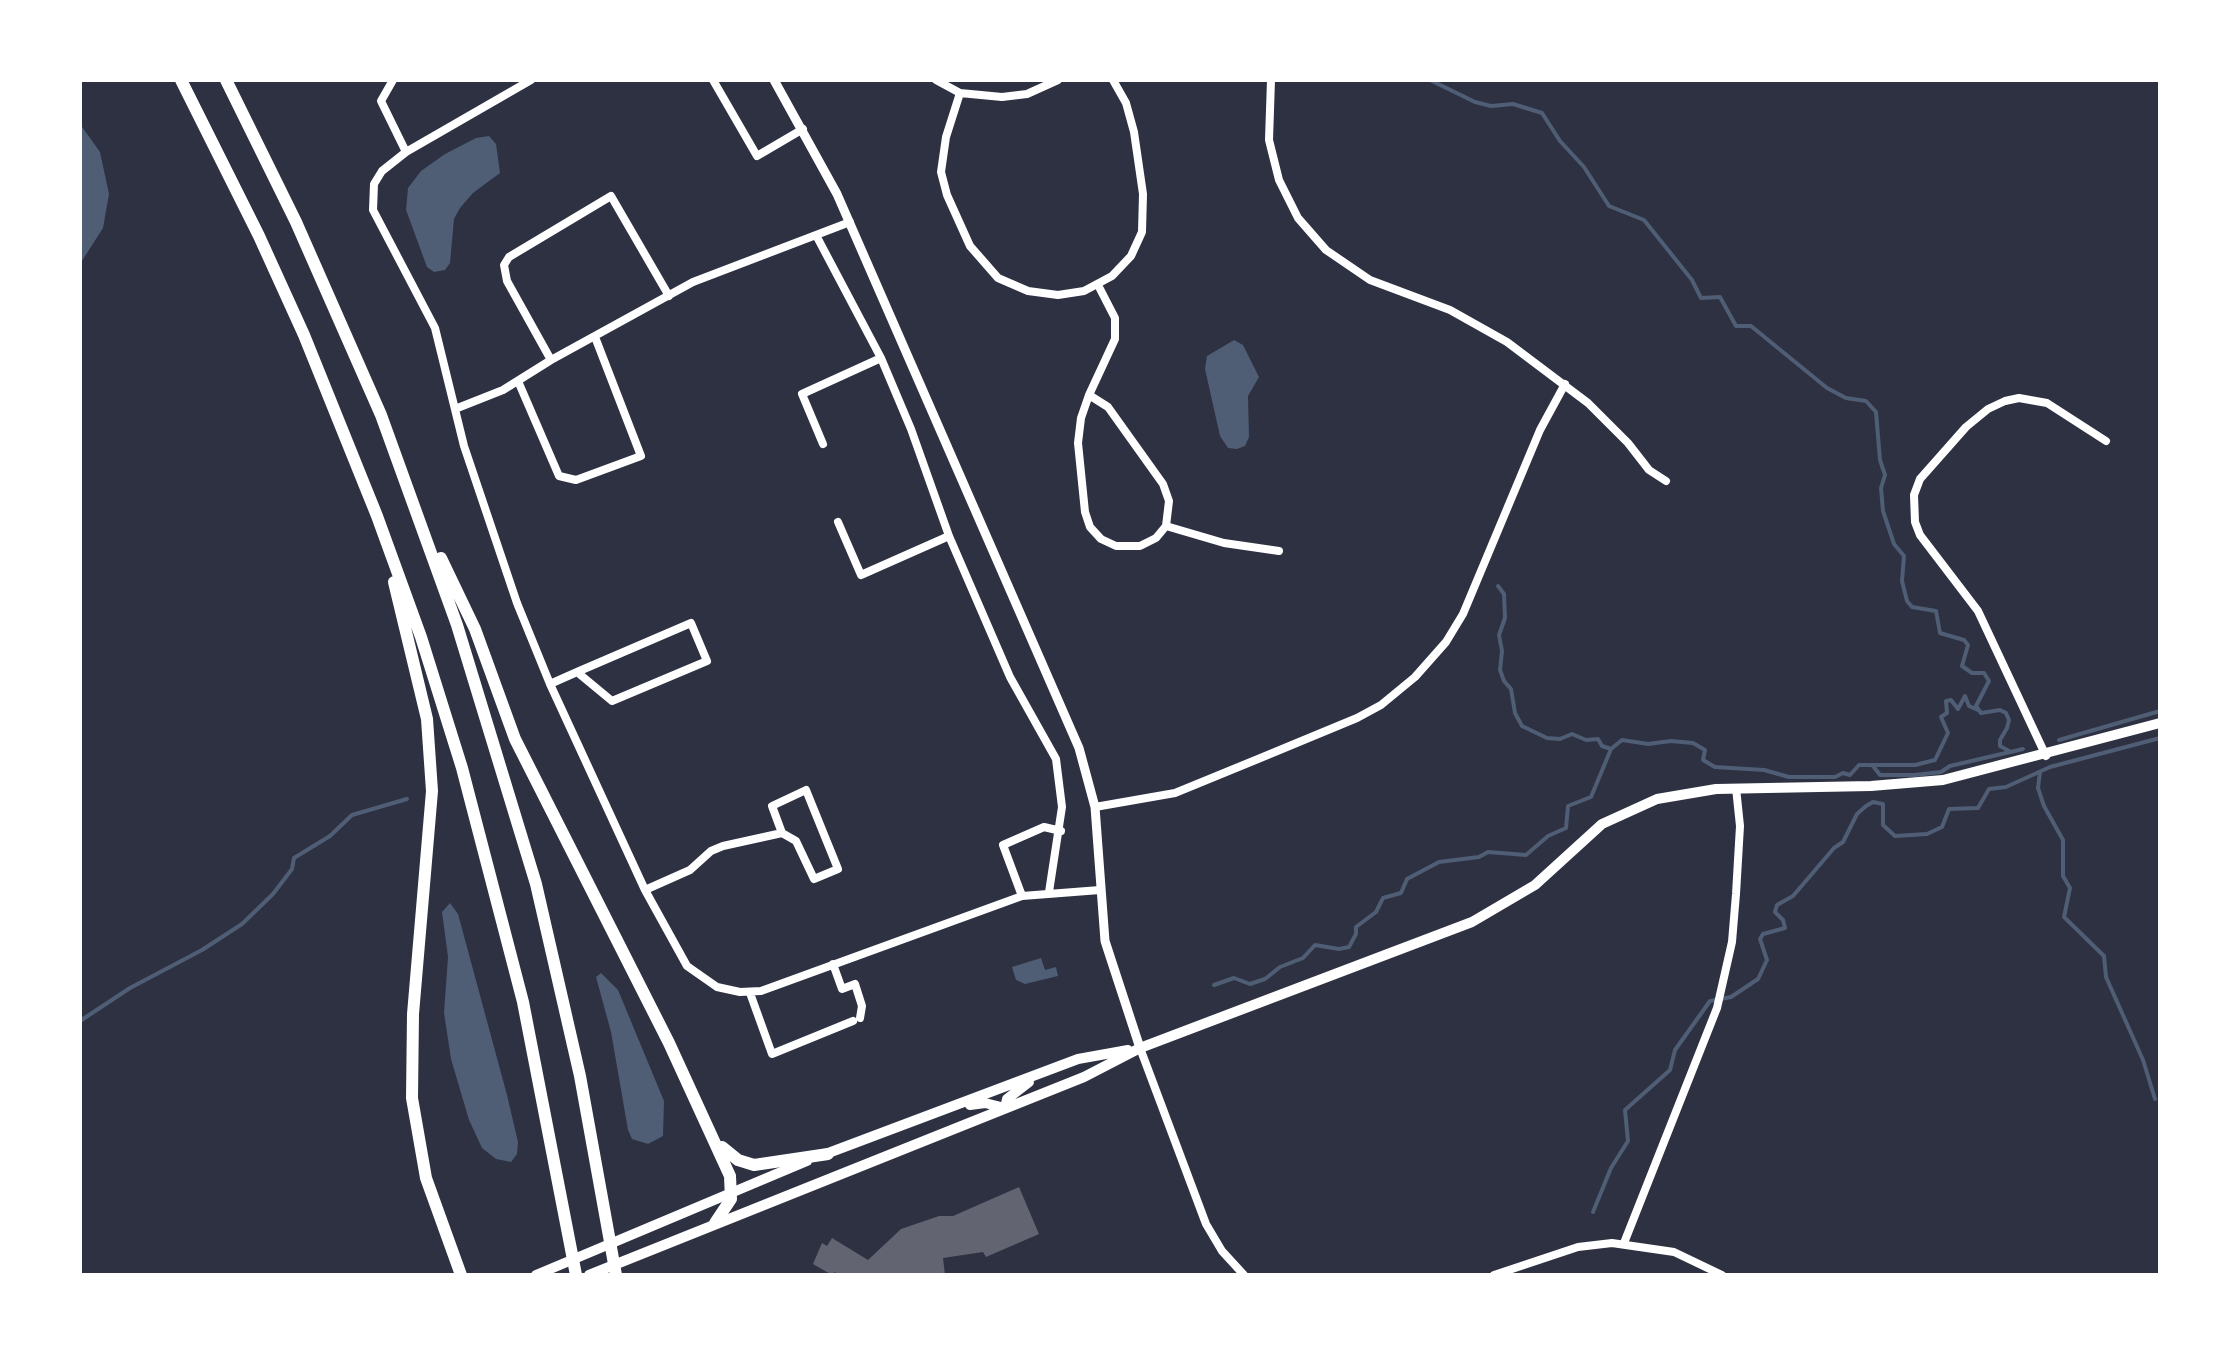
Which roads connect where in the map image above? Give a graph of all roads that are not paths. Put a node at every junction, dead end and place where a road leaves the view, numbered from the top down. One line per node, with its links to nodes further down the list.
1 (181, 80): 29 (highway)
2 (226, 80): 28 (highway)
3 (393, 80): 13 (street)
4 (531, 80): 13 (street)
5 (713, 80): 12 (street)
6 (774, 80): 12 (street)
7 (936, 80): 11 (street)
8 (1058, 80): 11 (street)
9 (1113, 80): 16 (street)
10 (1271, 80): 22 (street)
11 (960, 93): 16 (street)
12 (803, 130): 14 (street)
13 (406, 152): 24 (street)
14 (850, 222): 15 (street); 39 (street)
15 (817, 237): 17 (street); 19 (street)
16 (1098, 286): 23 (street)
17 (669, 296): 18 (street); 20 (street)
18 (595, 336): 20 (street); 21 (street)
19 (882, 358): 26 (street); 32 (street)
20 (552, 360): 21 (street)
21 (518, 381): 24 (street)
22 (1564, 384): 27 (street); 39 (street)
23 (1089, 395): 31 (street); 31 (street)
24 (455, 409): 35 (street)
25 (2106, 441): 37 (street)
26 (822, 444)
27 (1666, 481)
28 (414, 501): 52 (highway); 63 (highway)
29 (377, 516): 57 (highway); 61 (highway)
30 (838, 522): 32 (street)
31 (1166, 526): 33 (street)
32 (949, 536): 40 (street)
33 (1279, 551)
34 (578, 672): 34 (street); 35 (street)
35 (550, 684): 42 (street)
36 (2160, 723): 37 (main road)
37 (2046, 756): 38 (main road)
38 (1736, 788): 48 (main road); 56 (street)
39 (1096, 807): 43 (street)
40 (1061, 831): 44 (street); 45 (street)
41 (782, 832): 41 (street); 42 (street)
42 (645, 890): 47 (street)
43 (1100, 890): 44 (street); 48 (street)
44 (1049, 892): 45 (street)
45 (1022, 896): 46 (street)
46 (833, 964): 47 (street); 47 (street)
47 (750, 993)
48 (1140, 1048): 49 (main road); 50 (main road); 64 (street)
49 (1047, 1071): 50 (main road); 51 (main road)
50 (1005, 1108): 51 (main road); 55 (main road)
51 (945, 1109): 53 (main road)
52 (713, 1136): 53 (highway); 54 (highway)
53 (828, 1154): 54 (main road)
54 (732, 1190): 55 (highway); 58 (main road)
55 (715, 1223): 62 (main road)
56 (1624, 1244): 65 (street); 66 (street)
57 (452, 1256): 59 (highway); 60 (highway)
58 (538, 1274)
59 (451, 1275)
60 (460, 1275)
61 (576, 1275)
62 (589, 1275)
63 (616, 1275)
64 (1244, 1275)
65 (1494, 1275)
66 (1722, 1275)

